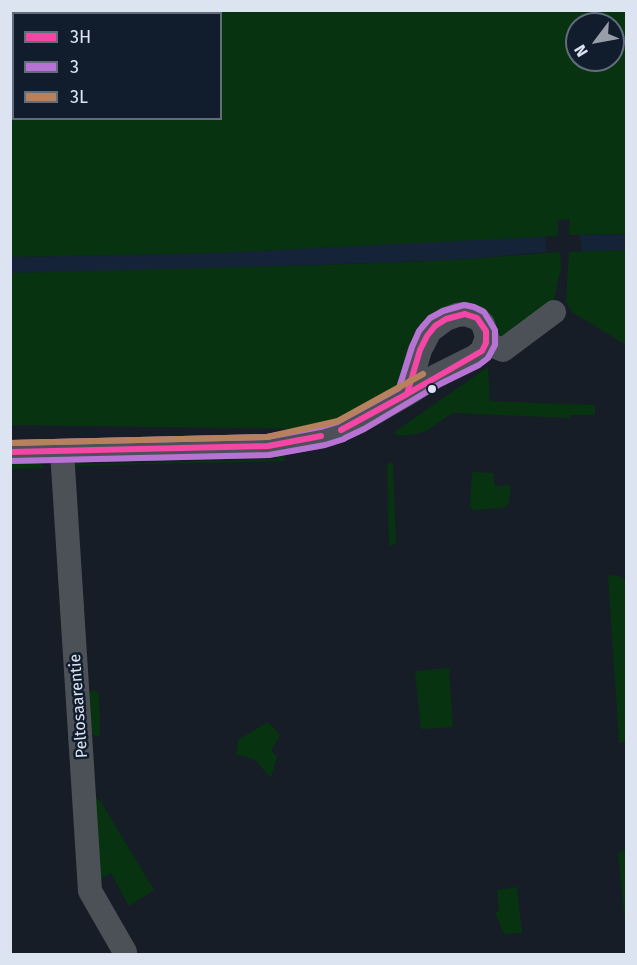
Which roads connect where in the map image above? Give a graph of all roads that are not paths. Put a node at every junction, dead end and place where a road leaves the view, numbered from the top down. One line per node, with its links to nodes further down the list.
1 (554, 312): 2 (street)
2 (486, 343): 3 (street); 3 (street)
3 (407, 394): 4 (street)
4 (62, 451): 5 (street); 6 (street, Peltosaarentie)
5 (10, 452)
6 (125, 952)

